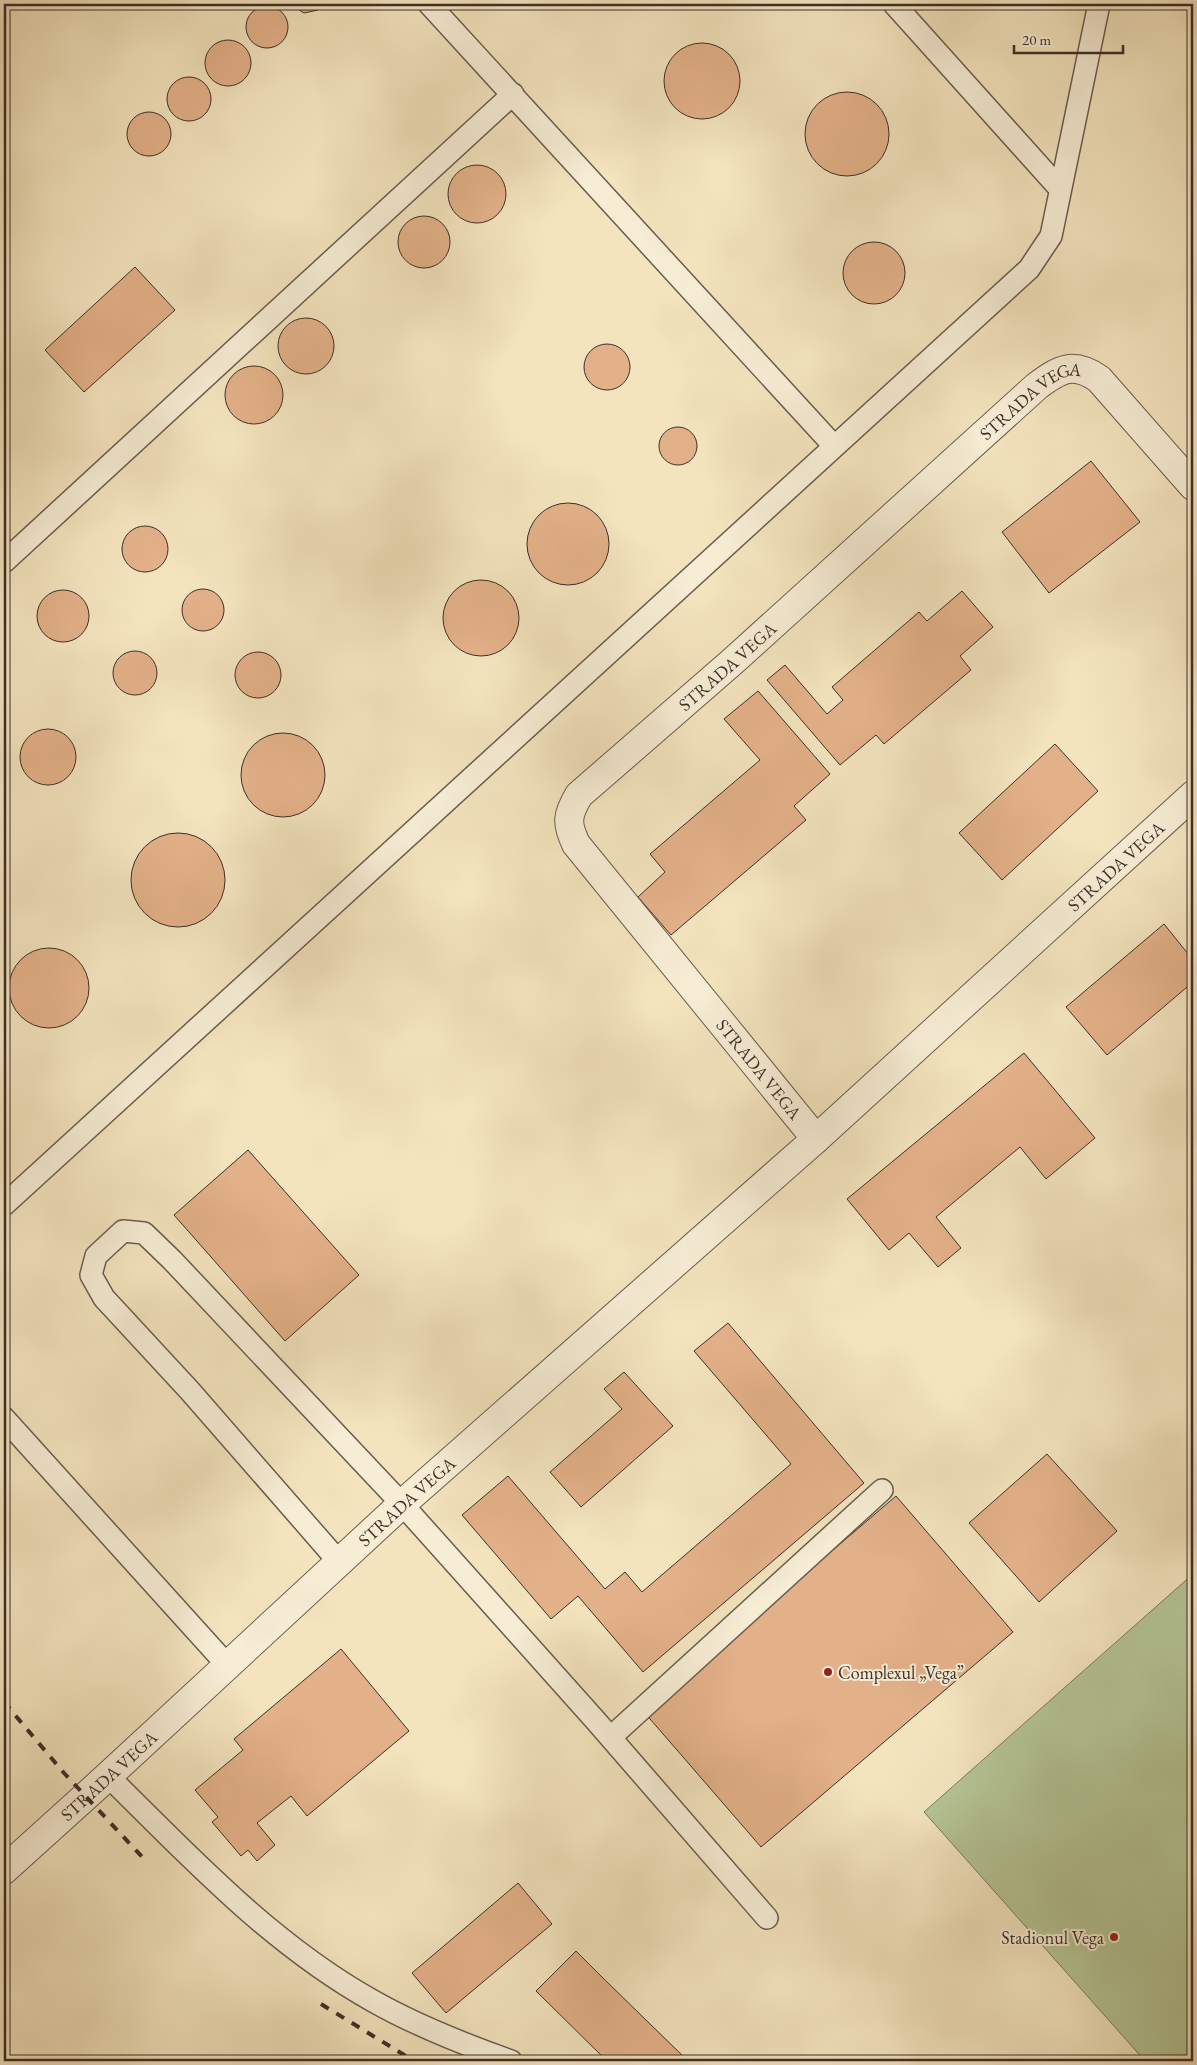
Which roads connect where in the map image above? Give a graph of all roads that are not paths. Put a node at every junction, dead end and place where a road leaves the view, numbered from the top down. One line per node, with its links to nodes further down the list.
1 (429, 4): 4 (lane)
2 (894, 4): 5 (lane)
3 (1099, 4): 5 (lane)
4 (513, 94): 6 (lane); 8 (lane)
5 (1060, 190): 6 (lane)
6 (834, 446): 11 (lane)
7 (1193, 486): 10 (street, STRADA VEGA)
8 (6, 556)
9 (1193, 795): 10 (street, STRADA VEGA)
10 (816, 1139): 14 (street, STRADA VEGA)
11 (4, 1205)
12 (4, 1418): 16 (lane)
13 (882, 1490): 17 (lane)
14 (402, 1504): 15 (street, STRADA VEGA); 15 (lane); 17 (lane)
15 (340, 1563): 16 (street, STRADA VEGA)
16 (228, 1666): 18 (street, STRADA VEGA)
17 (610, 1737): 20 (lane)
18 (108, 1776): 19 (street, STRADA VEGA); 21 (lane)
19 (4, 1870)
20 (766, 1918)
21 (511, 2061)

